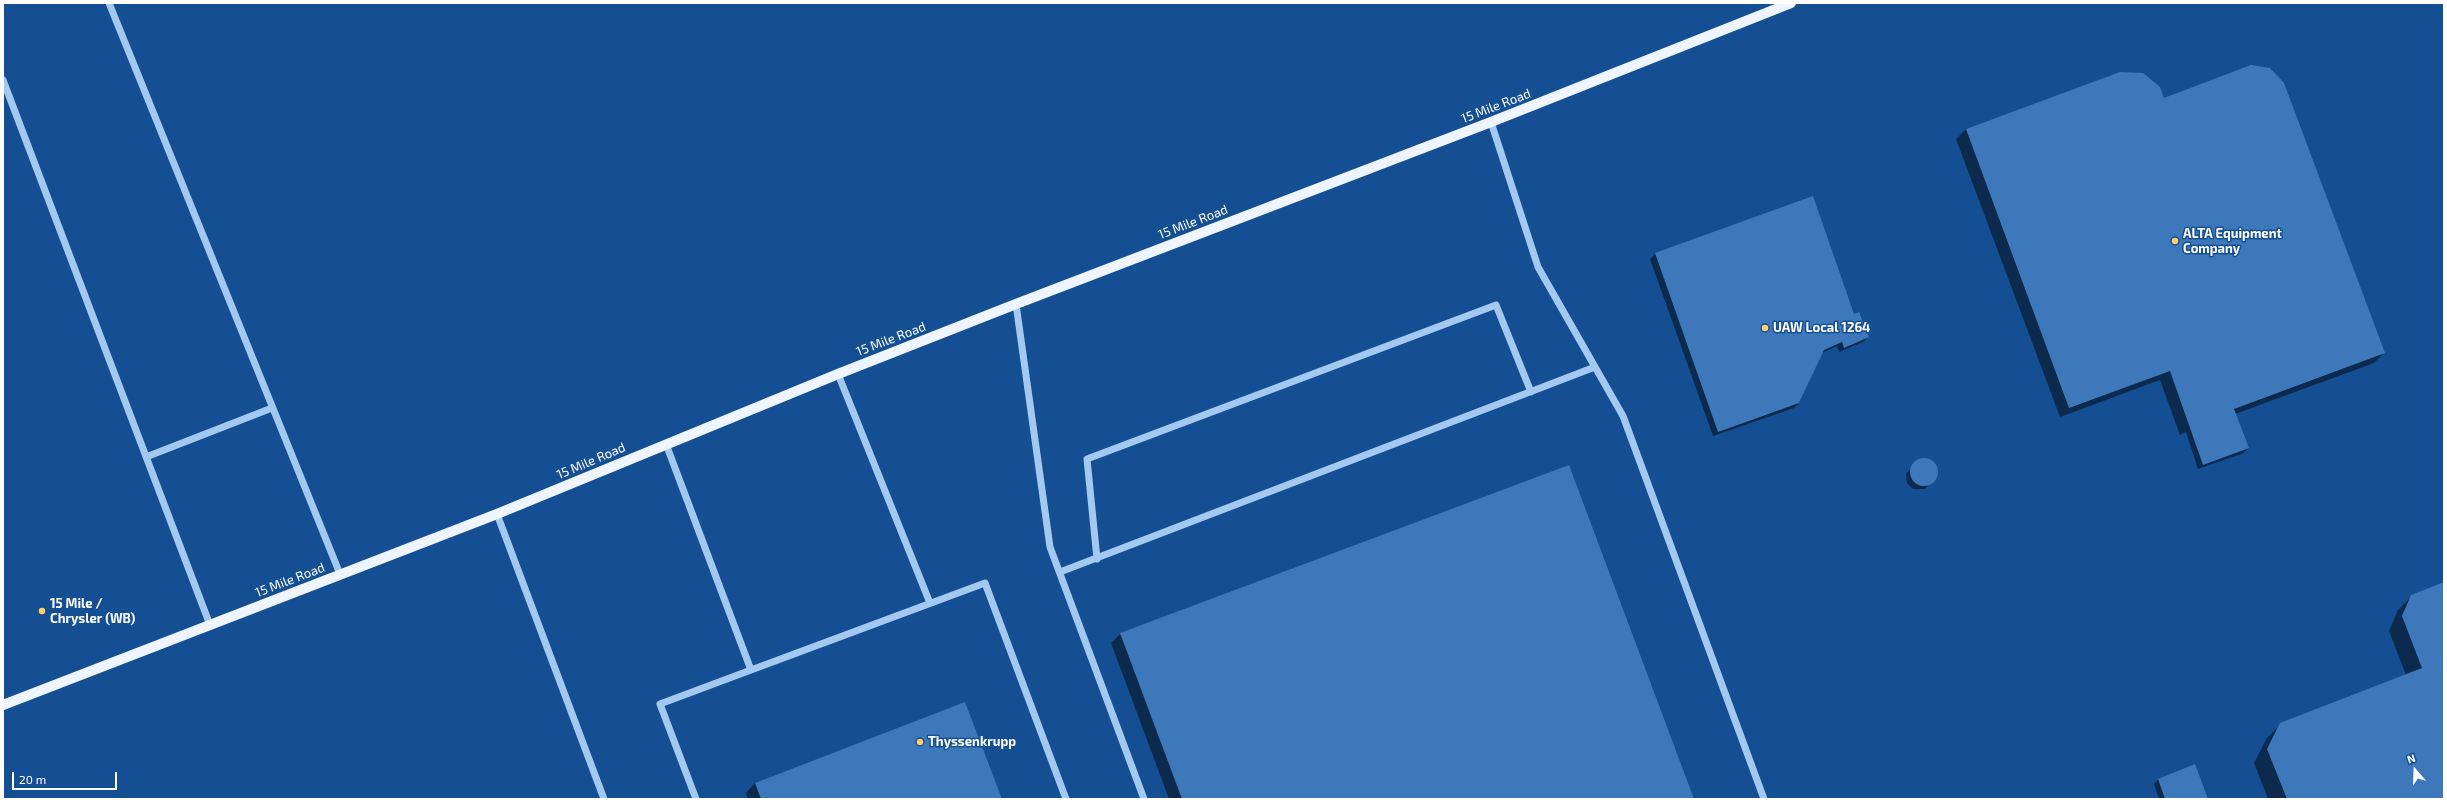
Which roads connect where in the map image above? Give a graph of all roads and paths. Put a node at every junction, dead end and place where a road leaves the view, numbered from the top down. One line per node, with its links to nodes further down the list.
1 (110, 3): 9 (lane)
2 (1791, 3): 4 (main road, 15 Mile Road)
3 (3, 80): 11 (lane)
4 (1491, 122): 5 (main road, 15 Mile Road); 6 (lane)
5 (1016, 304): 7 (main road, 15 Mile Road); 14 (lane)
6 (1595, 367): 8 (lane); 24 (lane)
7 (838, 374): 10 (main road, 15 Mile Road); 16 (lane)
8 (1531, 392): 13 (lane); 13 (lane)
9 (272, 408): 11 (lane); 15 (lane)
10 (666, 444): 12 (main road, 15 Mile Road); 18 (lane)
11 (146, 457): 17 (lane)
12 (497, 514): 15 (main road, 15 Mile Road); 20 (lane)
13 (1096, 559): 14 (lane)
14 (1060, 572): 23 (lane)
15 (340, 574): 17 (main road, 15 Mile Road)
16 (930, 603): 18 (lane); 22 (lane)
17 (210, 625): 19 (main road, 15 Mile Road)
18 (751, 670): 21 (lane)
19 (3, 705)
20 (604, 799)
21 (696, 799)
22 (1066, 799)
23 (1144, 799)
24 (1764, 799)

